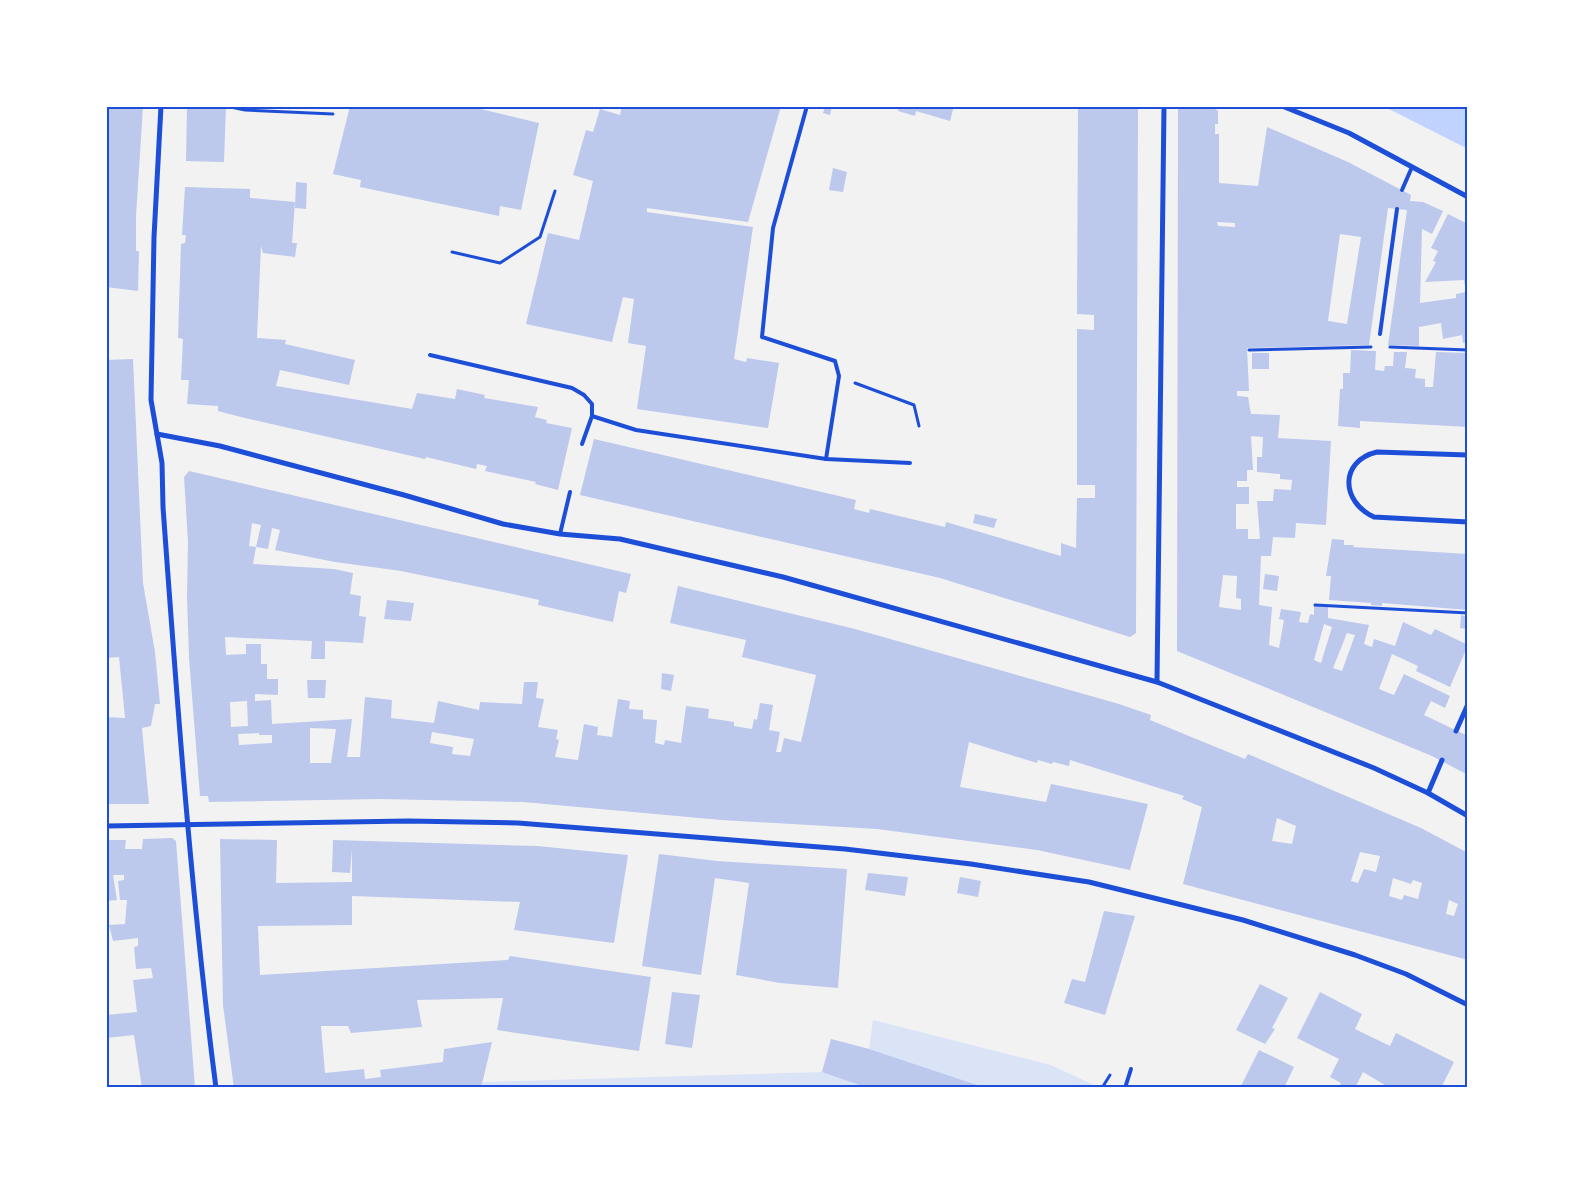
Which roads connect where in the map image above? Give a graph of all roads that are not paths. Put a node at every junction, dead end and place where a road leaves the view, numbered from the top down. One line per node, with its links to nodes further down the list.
1 (161, 106): 12 (street)
2 (807, 106): 15 (lane)
3 (1164, 106): 20 (street)
4 (1282, 106): 5 (street)
5 (1412, 167): 6 (lane); 7 (street)
6 (1402, 190)
7 (1468, 197)
8 (1397, 209): 9 (lane)
9 (1380, 334)
10 (430, 355): 11 (lane)
11 (592, 416): 13 (lane); 15 (lane)
12 (157, 434): 19 (street); 26 (street)
13 (582, 444)
14 (1468, 455): 18 (street)
15 (826, 459): 16 (lane)
16 (910, 463)
17 (570, 492): 19 (lane)
18 (1468, 522)
19 (560, 534): 20 (street)
20 (1157, 682): 24 (street)
21 (1468, 704): 22 (street)
22 (1456, 731)
23 (1442, 760): 24 (street)
24 (1428, 793): 25 (street)
25 (1468, 816)
26 (188, 824): 27 (street); 28 (street); 30 (street)
27 (106, 826)
28 (1468, 1005)
29 (1130, 1069): 31 (lane)
30 (216, 1088)
31 (1124, 1088)

